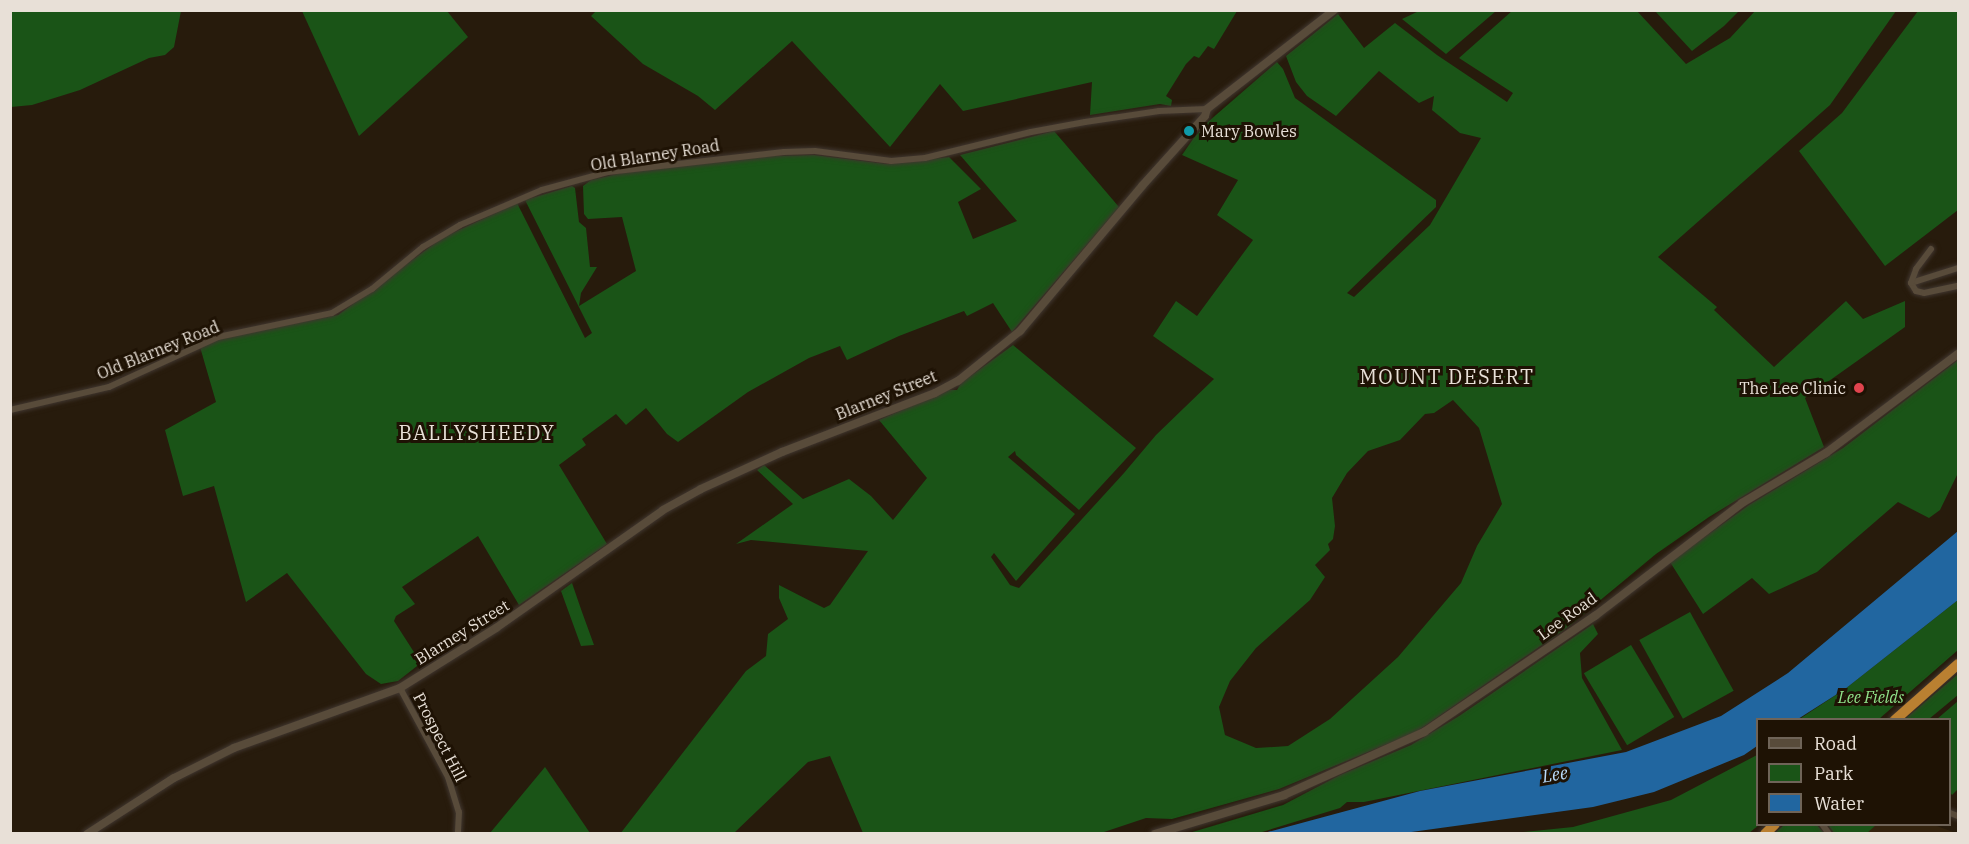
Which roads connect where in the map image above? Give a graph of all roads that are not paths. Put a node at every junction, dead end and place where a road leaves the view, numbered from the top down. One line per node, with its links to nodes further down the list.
1 (1334, 10): 2 (street, Blarney Street)
2 (1207, 109): 8 (street, Old Blarney Road); 10 (street, Blarney Street)
3 (1931, 249): 5 (street)
4 (1959, 268): 5 (street)
5 (1911, 283): 6 (street)
6 (1959, 286)
7 (1959, 354): 14 (street, Lee Road)
8 (10, 410)
9 (1959, 664): 11 (highway)
10 (400, 688): 12 (street, Blarney Street); 13 (street, Prospect Hill)
11 (1897, 718)
12 (87, 834)
13 (458, 834)
14 (1155, 834)

